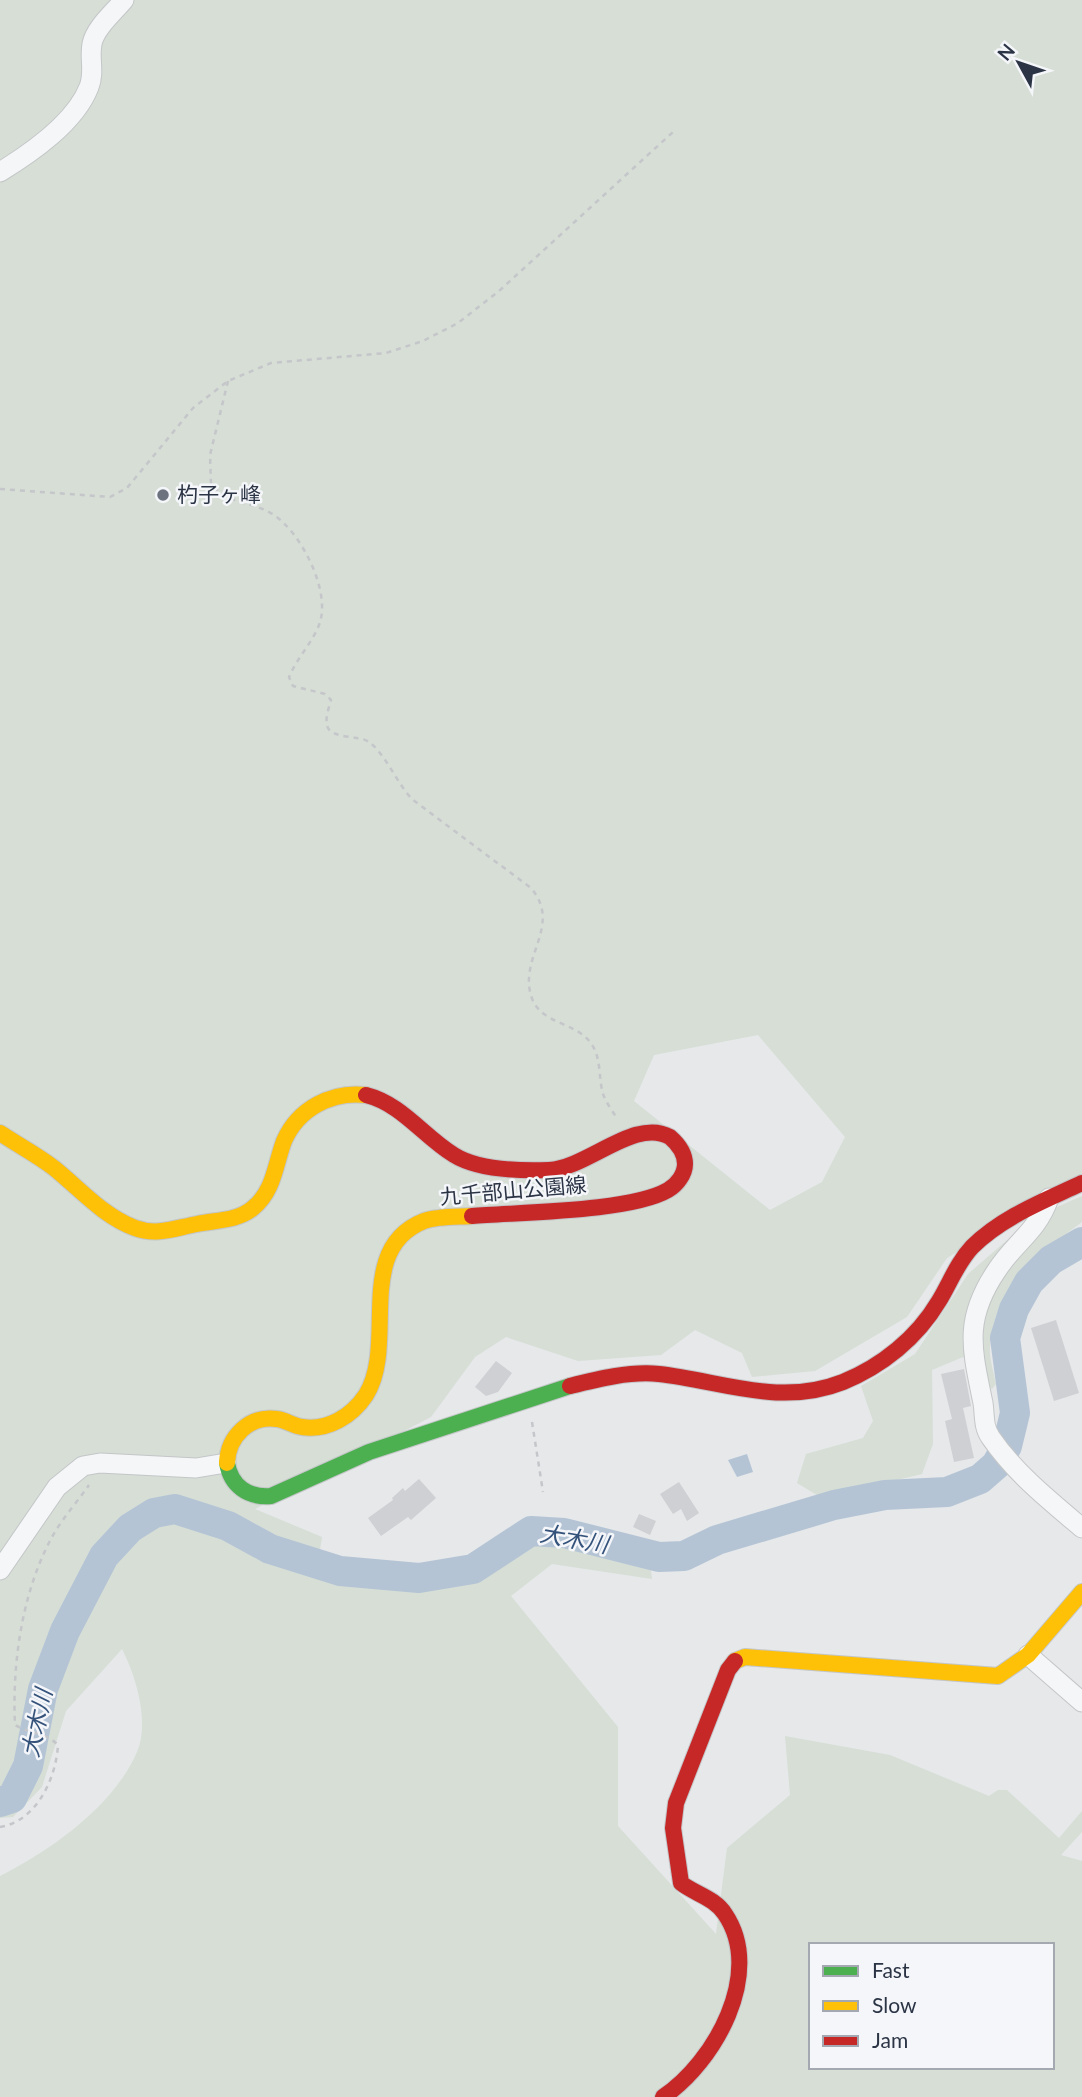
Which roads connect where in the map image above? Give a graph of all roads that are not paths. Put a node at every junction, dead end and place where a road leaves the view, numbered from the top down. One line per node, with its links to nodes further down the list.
1 (124, 0): 2 (street)
2 (0, 172)
3 (0, 1133): 6 (main road, 九千部山公園線)
4 (1082, 1183): 5 (main road)
5 (1049, 1198): 6 (main road); 7 (street)
6 (226, 1463): 8 (street)
7 (1082, 1528)
8 (0, 1570)
9 (1082, 1592): 10 (main road)
10 (1028, 1655): 11 (street); 12 (main road)
11 (1082, 1702)
12 (663, 2097)

